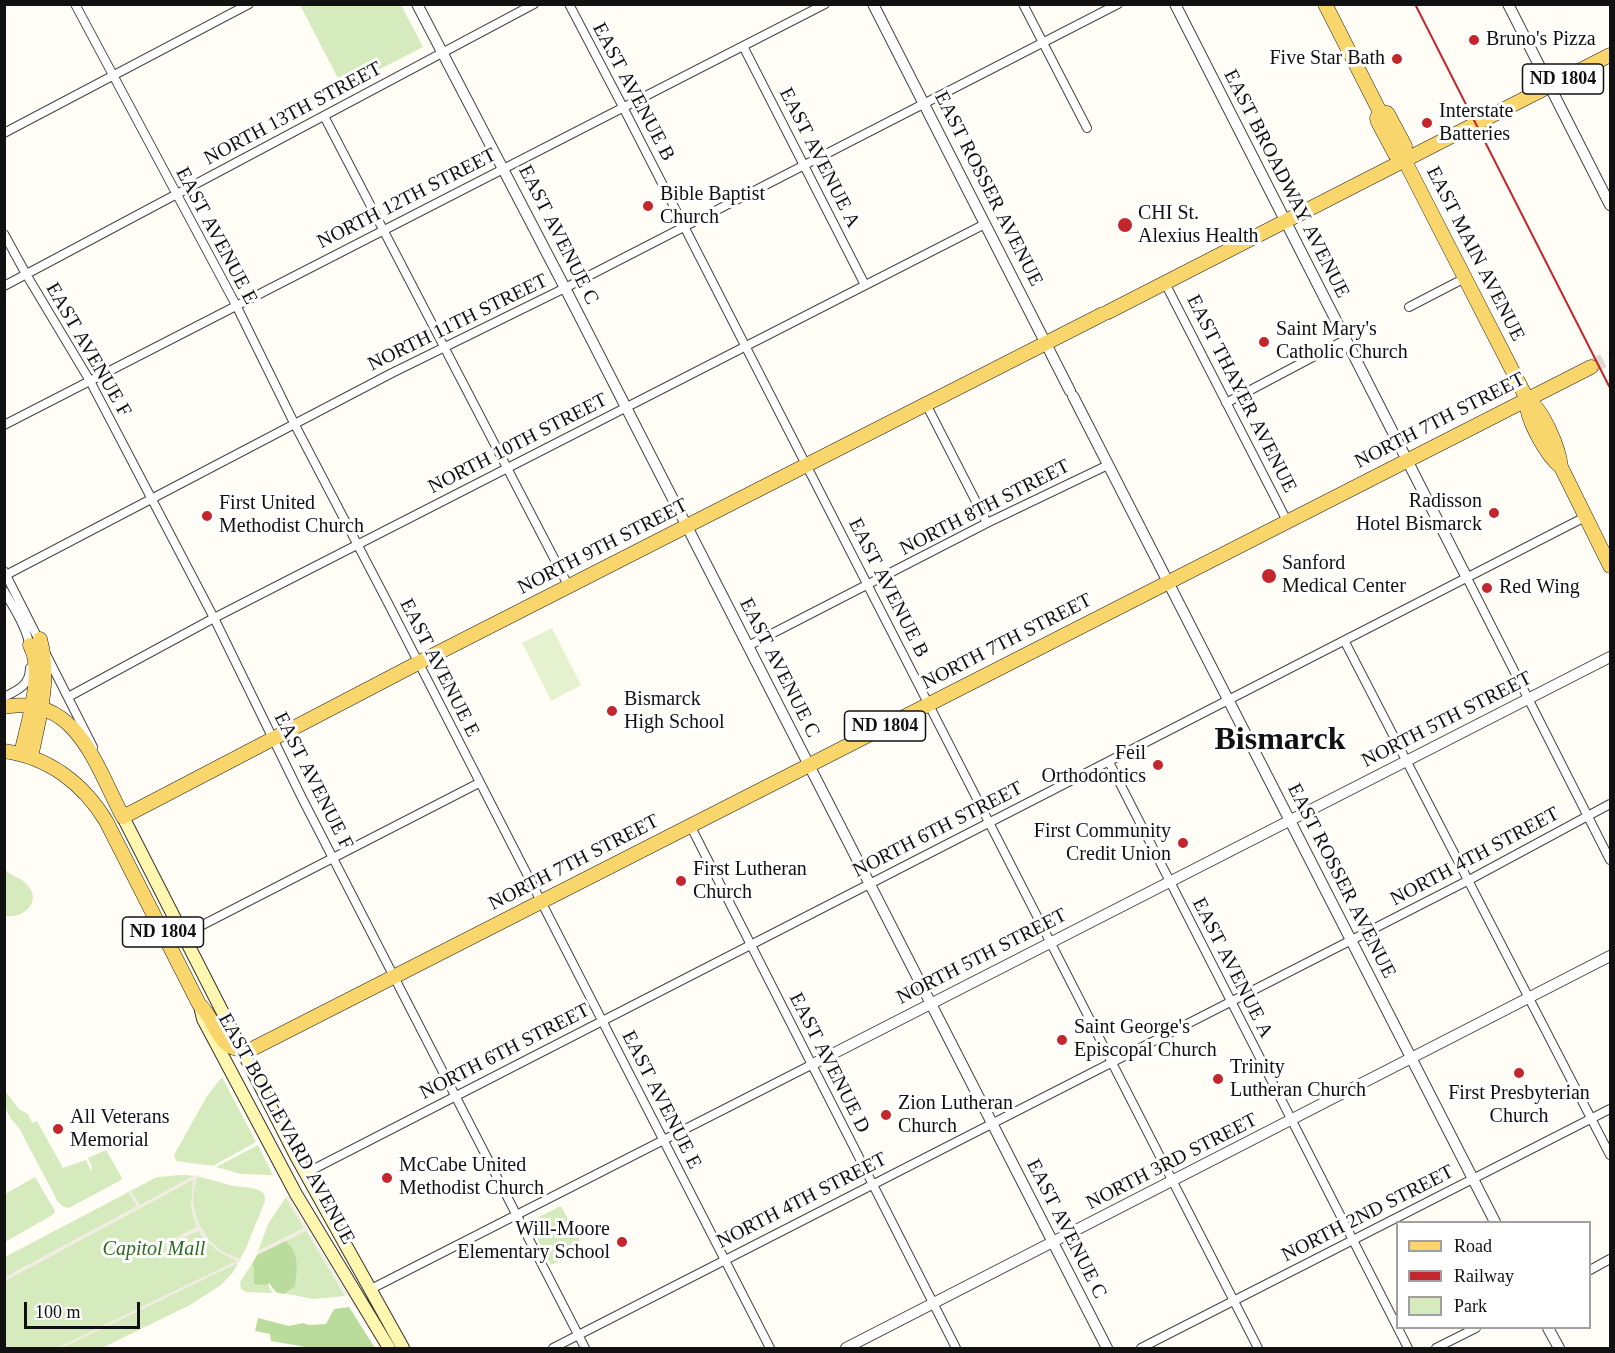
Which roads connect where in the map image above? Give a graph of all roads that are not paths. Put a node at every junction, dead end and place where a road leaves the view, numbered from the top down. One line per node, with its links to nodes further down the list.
1 (75, 4): 17 (street, EAST AVENUE E)
2 (249, 4): 17 (street)
3 (417, 4): 15 (street, EAST AVENUE C)
4 (534, 4): 15 (street, NORTH 13TH STREET)
5 (569, 4): 20 (street, EAST AVENUE B)
6 (825, 4): 14 (street, NORTH 12TH STREET)
7 (873, 4): 19 (street, EAST ROSSER AVENUE)
8 (1023, 4): 13 (street)
9 (1118, 4): 13 (street, NORTH 11TH STREET)
10 (1175, 4): 29 (street, EAST BROADWAY AVENUE)
11 (1325, 4): 24 (main road, EAST MAIN AVENUE)
12 (1508, 4): 18 (street)
13 (1044, 44): 19 (street, NORTH 11TH STREET); 22 (street)
14 (743, 46): 20 (street, NORTH 12TH STREET); 25 (street, EAST AVENUE A)
15 (443, 53): 21 (street, NORTH 13TH STREET); 26 (street, EAST AVENUE C)
16 (1611, 55): 18 (main road, ND 1804)
17 (113, 76): 23 (street); 27 (street, EAST AVENUE E)
18 (1550, 86): 24 (main road, ND 1804); 28 (street)
19 (924, 105): 25 (street, NORTH 11TH STREET); 30 (street, EAST ROSSER AVENUE)
20 (623, 107): 26 (street, NORTH 12TH STREET); 31 (street, EAST AVENUE B)
21 (324, 116): 27 (street, NORTH 13TH STREET); 32 (street)
22 (1087, 128)
23 (4, 133)
24 (1404, 159): 29 (main road, NORTH 9TH STREET / ND 1804); 35 (main road, EAST MAIN AVENUE)
25 (804, 166): 31 (street, NORTH 11TH STREET); 37 (street, EAST AVENUE A)
26 (503, 168): 32 (street, NORTH 12TH STREET); 39 (street, EAST AVENUE C)
27 (175, 195): 34 (street, NORTH 13TH STREET); 40 (street, EAST AVENUE E)
28 (1611, 205)
29 (1285, 220): 36 (main road, NORTH 9TH STREET / ND 1804); 42 (street, EAST BROADWAY AVENUE)
30 (985, 224): 37 (street, NORTH 10TH STREET); 43 (street, EAST ROSSER AVENUE)
31 (684, 226): 39 (street, NORTH 11TH STREET); 44 (street, EAST AVENUE B)
32 (384, 230): 40 (street, NORTH 12TH STREET); 45 (street)
33 (4, 234): 34 (street, EAST AVENUE F)
34 (26, 274): 38 (street, NORTH 13TH STREET); 47 (street, EAST AVENUE F)
35 (1465, 278): 41 (street); 48 (main road, EAST MAIN AVENUE)
36 (1165, 283): 43 (main road, NORTH 9TH STREET / ND 1804); 49 (street, EAST THAYER AVENUE)
37 (865, 285): 44 (street, NORTH 10TH STREET)
38 (4, 286)
39 (565, 288): 45 (street, NORTH 11TH STREET); 51 (street, EAST AVENUE C)
40 (236, 305): 47 (street, NORTH 12TH STREET); 53 (street, EAST AVENUE E)
41 (1409, 307)
42 (1345, 340): 49 (street); 54 (street, EAST BROADWAY AVENUE)
43 (1046, 343): 50 (main road, NORTH 9TH STREET / ND 1804); 56 (street, EAST ROSSER AVENUE)
44 (746, 346): 51 (street, NORTH 10TH STREET); 55 (street, EAST AVENUE B)
45 (445, 349): 53 (street, NORTH 11TH STREET); 57 (street)
46 (1591, 367): 48 (main road, NORTH 7TH STREET / ND 1804)
47 (90, 381): 52 (street, NORTH 12TH STREET); 58 (street, EAST AVENUE F)
48 (1527, 399): 54 (main road, NORTH 7TH STREET / ND 1804); 59 (main road, EAST MAIN AVENUE)
49 (1226, 402): 60 (street, EAST THAYER AVENUE)
50 (926, 404): 55 (main road, NORTH 9TH STREET / ND 1804); 61 (street)
51 (626, 407): 57 (street, NORTH 10TH STREET); 62 (street, EAST AVENUE C)
52 (4, 425)
53 (295, 425): 58 (street, NORTH 11TH STREET); 63 (street, EAST AVENUE E)
54 (1407, 460): 60 (main road, NORTH 7TH STREET / ND 1804); 66 (street, EAST BROADWAY AVENUE)
55 (807, 465): 62 (main road, NORTH 9TH STREET / ND 1804); 68 (street, EAST AVENUE B)
56 (1108, 465): 61 (street, NORTH 8TH STREET); 67 (street, EAST ROSSER AVENUE)
57 (506, 468): 63 (street, NORTH 10TH STREET); 69 (street)
58 (151, 500): 65 (street, NORTH 11TH STREET); 71 (street, EAST AVENUE F)
59 (1586, 517): 64 (main road, EAST MAIN AVENUE); 66 (street, NORTH 6TH STREET)
60 (1287, 521): 67 (main road, NORTH 7TH STREET / ND 1804)
61 (987, 524): 68 (street, NORTH 8TH STREET)
62 (686, 527): 69 (main road, NORTH 9TH STREET / ND 1804); 74 (street, EAST AVENUE C)
63 (357, 545): 71 (street, NORTH 10TH STREET); 76 (street, EAST AVENUE E)
64 (1611, 566)
65 (5, 573): 72 (street, EAST BOULEVARD AVENUE)
66 (1467, 578): 73 (street, NORTH 6TH STREET); 79 (street, EAST BROADWAY AVENUE)
67 (1167, 582): 80 (street, EAST ROSSER AVENUE); 81 (main road, NORTH 7TH STREET / ND 1804)
68 (867, 585): 74 (street, NORTH 8TH STREET); 81 (street, EAST AVENUE B)
69 (569, 587): 76 (main road, NORTH 9TH STREET / ND 1804)
70 (4, 591): 72 (street, EAST BOULEVARD AVENUE)
71 (214, 618): 78 (street, NORTH 10TH STREET); 84 (street, EAST AVENUE F)
72 (35, 642): 77 (street, EAST BOULEVARD AVENUE); 78 (street, EAST BOULEVARD AVENUE); 83 (main road)
73 (1345, 642): 80 (street, NORTH 6TH STREET); 87 (street)
74 (748, 646): 89 (street, EAST AVENUE C)
75 (1611, 657): 79 (street, NORTH 5TH STREET)
76 (418, 663): 84 (main road, NORTH 9TH STREET / ND 1804); 90 (street, EAST AVENUE E)
77 (4, 696)
78 (68, 697): 91 (street, EAST BOULEVARD AVENUE)
79 (1529, 698): 87 (street, NORTH 5TH STREET); 93 (street, EAST BROADWAY AVENUE)
80 (1228, 701): 88 (street, NORTH 6TH STREET); 95 (street, EAST ROSSER AVENUE)
81 (928, 704): 89 (main road, NORTH 7TH STREET / ND 1804); 96 (street, EAST AVENUE B)
82 (4, 706): 83 (main road)
83 (37, 706): 86 (main road); 91 (main road, EAST BOULEVARD AVENUE / ND 1804)
84 (273, 739): 94 (main road, NORTH 9TH STREET / ND 1804); 98 (street, EAST AVENUE F)
85 (4, 751): 86 (main road, ND 1804)
86 (26, 756): 99 (main road, EAST BOULEVARD AVENUE / ND 1804)
87 (1408, 761): 95 (street, NORTH 5TH STREET); 101 (street)
88 (1109, 762): 96 (street, NORTH 6TH STREET); 102 (street, EAST AVENUE A)
89 (809, 765): 97 (main road, NORTH 7TH STREET / ND 1804); 103 (street, EAST AVENUE C)
90 (479, 783): 98 (street); 104 (street, EAST AVENUE E)
91 (111, 795): 94 (main road, EAST BOULEVARD AVENUE / ND 1804)
92 (1611, 804): 93 (street, NORTH 4TH STREET)
93 (1589, 815): 100 (street, EAST BROADWAY AVENUE); 101 (street, NORTH 4TH STREET)
94 (123, 816): 99 (main road); 105 (main road, EAST BOULEVARD AVENUE / ND 1804)
95 (1289, 820): 102 (street, NORTH 5TH STREET); 106 (street, EAST ROSSER AVENUE)
96 (989, 822): 103 (street, NORTH 6TH STREET); 107 (street, EAST AVENUE B)
97 (690, 825): 104 (main road, NORTH 7TH STREET / ND 1804); 108 (street, EAST AVENUE D)
98 (334, 858): 105 (street); 110 (street, EAST AVENUE F)
99 (126, 860): 114 (main road, EAST BOULEVARD AVENUE / ND 1804)
100 (1611, 860)
101 (1469, 880): 106 (street, NORTH 4TH STREET); 111 (street)
102 (1169, 882): 107 (street, NORTH 5TH STREET); 112 (street, EAST AVENUE A)
103 (869, 885): 108 (street, NORTH 6TH STREET); 113 (street, EAST AVENUE C)
104 (541, 903): 110 (main road, NORTH 7TH STREET / ND 1804); 115 (street, EAST AVENUE E)
105 (183, 935): 116 (main road, EAST BOULEVARD AVENUE / ND 1804)
106 (1351, 940): 112 (street, NORTH 4TH STREET); 117 (street, EAST ROSSER AVENUE)
107 (1051, 942): 113 (street, NORTH 5TH STREET); 118 (street, EAST AVENUE B)
108 (750, 945): 115 (street, NORTH 6TH STREET); 119 (street, EAST AVENUE D)
109 (1611, 956): 111 (street, NORTH 3RD STREET)
110 (394, 977): 116 (main road, NORTH 7TH STREET / ND 1804); 120 (street, EAST AVENUE F)
111 (1531, 999): 117 (street, NORTH 3RD STREET); 122 (street)
112 (1230, 1001): 118 (street, NORTH 4TH STREET); 123 (street, EAST AVENUE A)
113 (931, 1003): 119 (street, NORTH 5TH STREET); 124 (street, EAST AVENUE C)
114 (200, 1004): 116 (main road, ND 1804); 146 (main road, EAST BOULEVARD AVENUE)
115 (602, 1021): 120 (street, NORTH 6TH STREET); 125 (street, EAST AVENUE E)
116 (242, 1050): 127 (main road, EAST BOULEVARD AVENUE)
117 (1412, 1059): 123 (street, NORTH 3RD STREET); 128 (street, EAST ROSSER AVENUE)
118 (1112, 1062): 124 (street, NORTH 4TH STREET); 129 (street, EAST AVENUE B)
119 (811, 1065): 125 (street, NORTH 5TH STREET); 130 (street, EAST AVENUE D)
120 (455, 1096): 127 (street, NORTH 6TH STREET); 131 (street, EAST AVENUE F)
121 (1611, 1108): 122 (street, NORTH 2ND STREET)
122 (1592, 1118): 126 (street); 128 (street, NORTH 2ND STREET)
123 (1292, 1121): 129 (street, NORTH 3RD STREET); 133 (street, EAST AVENUE A)
124 (992, 1123): 130 (street, NORTH 4TH STREET); 134 (street, EAST AVENUE C)
125 (663, 1140): 131 (street, NORTH 5TH STREET); 135 (street, EAST AVENUE E)
126 (1611, 1155)
127 (306, 1173): 138 (main road, EAST BOULEVARD AVENUE)
128 (1472, 1179): 132 (street, EAST ROSSER AVENUE); 133 (street, NORTH 2ND STREET)
129 (1173, 1182): 134 (street, NORTH 3RD STREET); 139 (street, EAST AVENUE B)
130 (872, 1184): 135 (street, NORTH 4TH STREET); 140 (street, EAST AVENUE D)
131 (516, 1215): 138 (street, NORTH 5TH STREET); 145 (street, EAST AVENUE F)
132 (1494, 1221)
133 (1353, 1240): 139 (street, NORTH 2ND STREET); 141 (street, EAST AVENUE A)
134 (1053, 1243): 140 (street, NORTH 3RD STREET); 153 (street, EAST AVENUE C)
135 (724, 1259): 145 (street, NORTH 4TH STREET); 150 (street, EAST AVENUE E)
136 (1611, 1259): 137 (street)
137 (1591, 1269)
138 (369, 1290): 147 (main road, EAST BOULEVARD AVENUE)
139 (1234, 1301): 154 (street, NORTH 2ND STREET); 155 (street, EAST AVENUE B)
140 (933, 1304): 151 (street, NORTH 3RD STREET); 152 (street, EAST AVENUE D)
141 (1396, 1324)
142 (1398, 1329): 156 (street, EAST AVENUE A)
143 (1474, 1329): 157 (street)
144 (1549, 1329): 158 (street)
145 (578, 1336): 148 (street, NORTH 4TH STREET); 149 (street, EAST AVENUE F)
146 (389, 1348)
147 (403, 1348)
148 (553, 1348)
149 (585, 1348)
150 (770, 1348)
151 (846, 1348)
152 (956, 1348)
153 (1107, 1348)
154 (1141, 1348)
155 (1258, 1348)
156 (1408, 1348)
157 (1436, 1348)
158 (1559, 1348)

